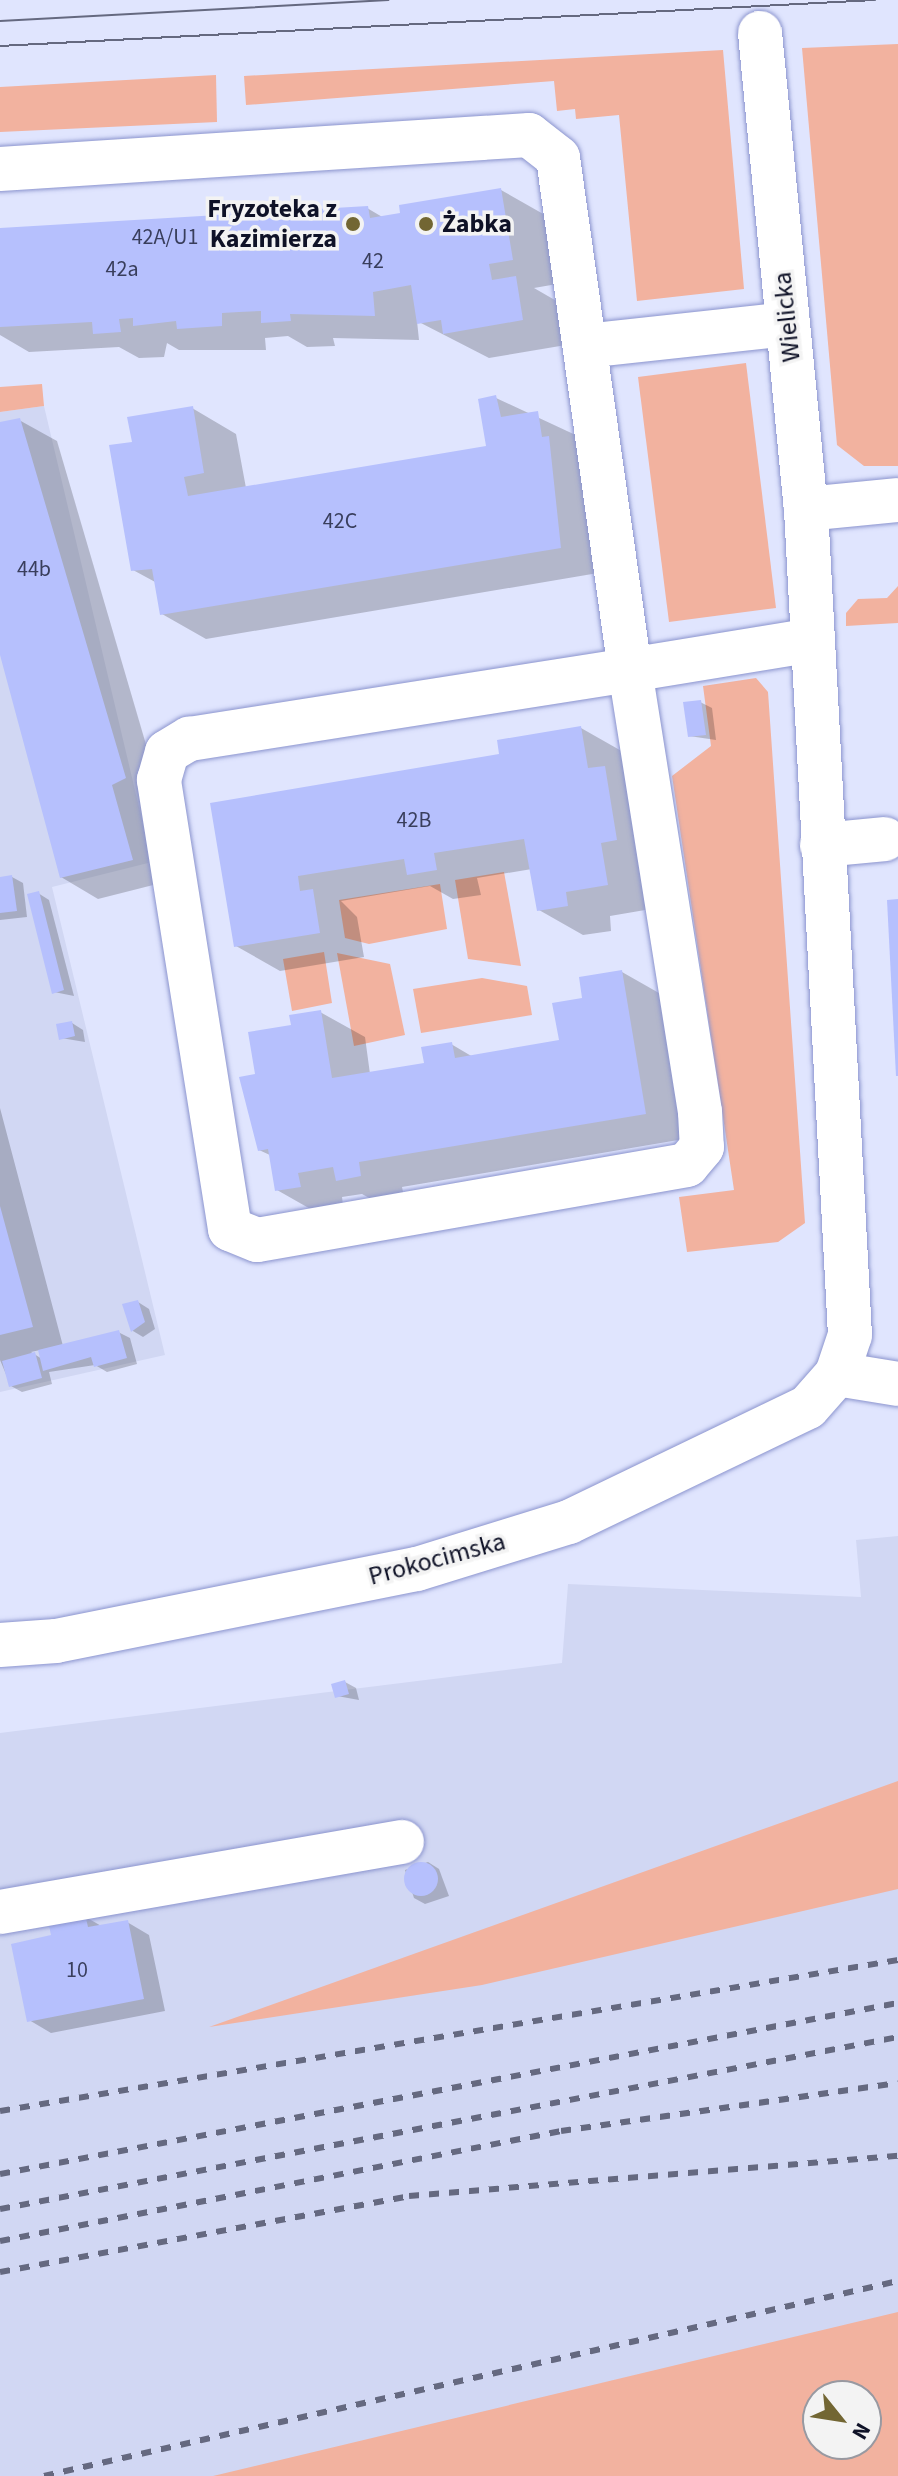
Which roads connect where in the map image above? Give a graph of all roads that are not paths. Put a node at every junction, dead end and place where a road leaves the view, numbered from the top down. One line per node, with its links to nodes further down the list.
1 (761, 45): 3 (street, Wielicka)
2 (0, 169): 4 (street)
3 (788, 324): 4 (street); 6 (street, Wielicka)
4 (585, 346): 8 (street)
5 (898, 500): 6 (street)
6 (806, 509): 7 (street, Wielicka)
7 (807, 641): 8 (street); 10 (street, Wielicka)
8 (630, 670): 8 (street)
9 (885, 839): 10 (street)
10 (822, 845): 11 (street, Wielicka)
11 (837, 1374): 12 (street); 13 (street, Prokocimska)
12 (898, 1384)
13 (0, 1645)
14 (402, 1842): 15 (street)
15 (0, 1912)

